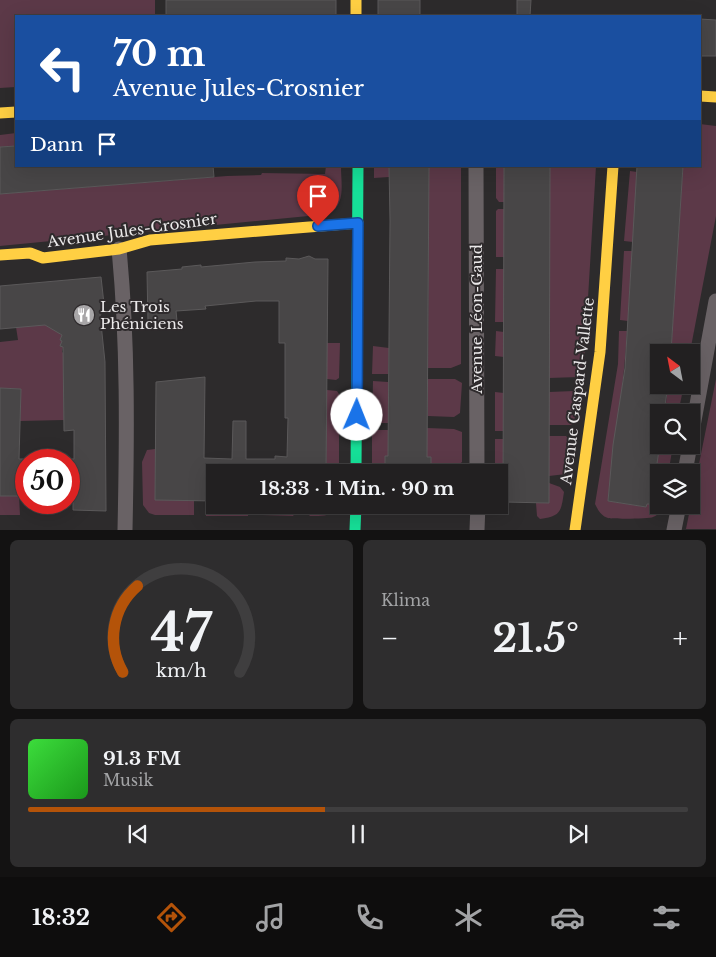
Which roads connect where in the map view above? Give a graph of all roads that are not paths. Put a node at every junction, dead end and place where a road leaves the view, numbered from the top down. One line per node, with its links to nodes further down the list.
1 (356, 0): 2 (street)
2 (356, 15)
3 (701, 96): 4 (street)
4 (716, 96)
5 (15, 112): 6 (street)
6 (0, 113)
7 (358, 167): 10 (street)
8 (476, 167): 16 (street, Avenue Léon-Gaud)
9 (613, 167): 23 (street, Avenue Gaspard-Vallette)
10 (358, 223): 11 (street, Avenue Jules-Crosnier); 15 (street)
11 (119, 249): 12 (street, Avenue Jules-Crosnier); 20 (street)
12 (0, 255)
13 (716, 300): 14 (street)
14 (697, 404)
15 (356, 464)
16 (477, 464)
17 (355, 514): 21 (street)
18 (478, 514): 22 (street)
19 (677, 514): 24 (street)
20 (125, 530)
21 (354, 530)
22 (478, 530)
23 (576, 530)
24 (674, 530)

